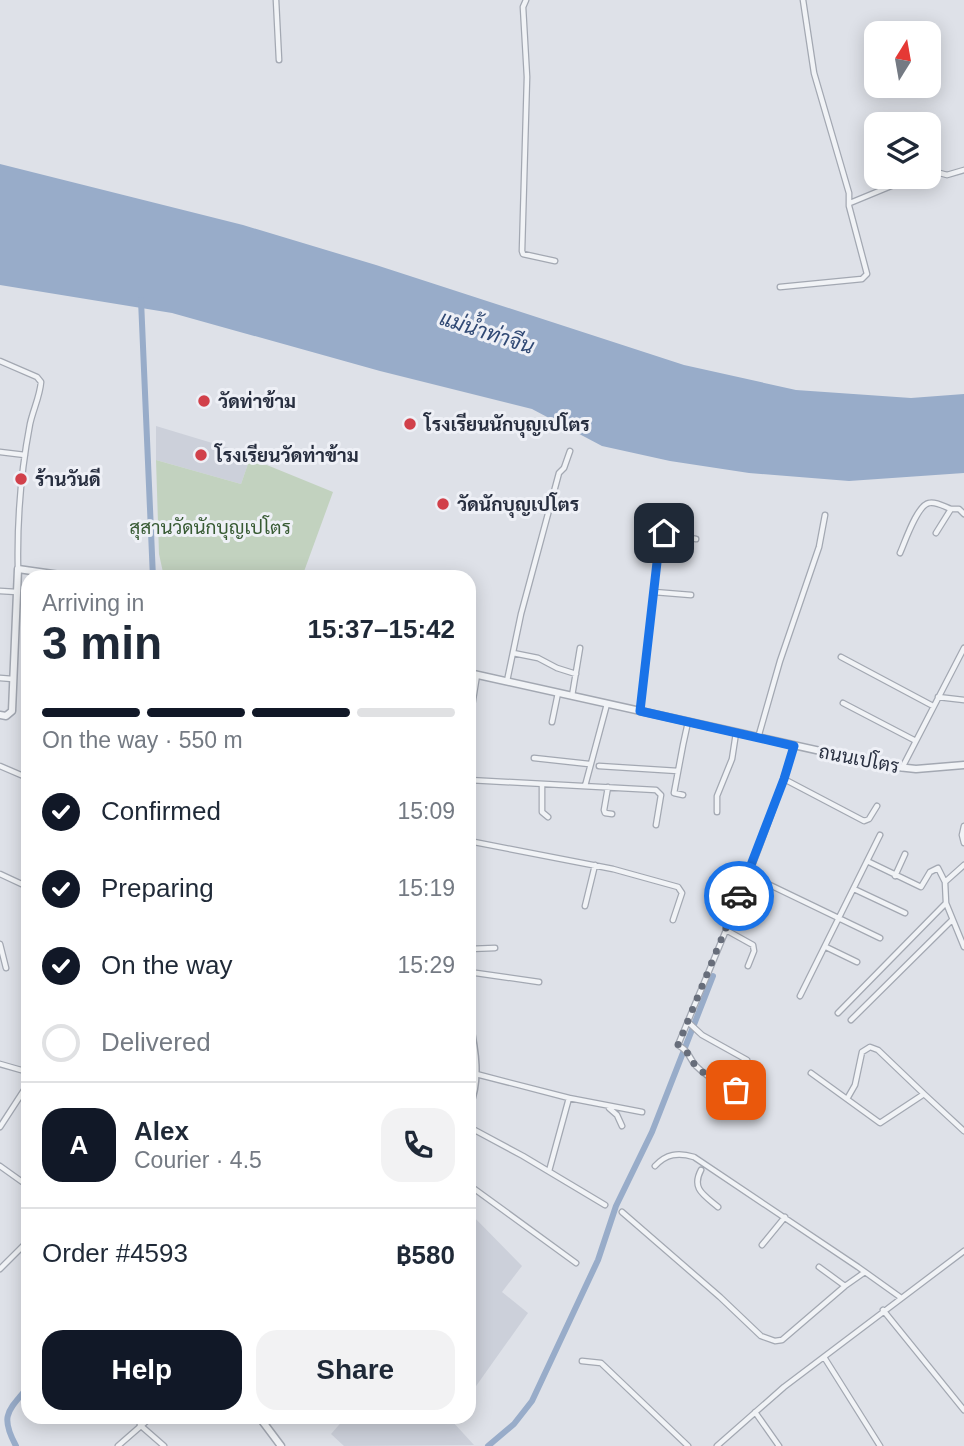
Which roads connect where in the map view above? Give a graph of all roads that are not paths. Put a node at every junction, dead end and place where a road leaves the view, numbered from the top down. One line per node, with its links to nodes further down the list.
1 (276, 0): 4 (street)
2 (526, 0): 9 (street)
3 (803, 0): 8 (street)
4 (279, 60)
5 (964, 170): 6 (street)
6 (941, 173)
7 (883, 189): 8 (street)
8 (849, 203): 10 (street)
9 (555, 261)
10 (780, 287)
11 (0, 361): 14 (street)
12 (570, 450): 29 (street)
13 (0, 452): 14 (street)
14 (25, 455): 21 (street)
15 (951, 509): 16 (street); 18 (street); 20 (street)
16 (964, 514)
17 (825, 515): 49 (street)
18 (936, 534)
19 (696, 539): 24 (street)
20 (900, 553)
21 (18, 569): 22 (street); 25 (street)
22 (25, 570)
23 (0, 591): 25 (street)
24 (654, 592): 26 (street); 44 (street)
25 (17, 593): 35 (street)
26 (691, 595)
27 (580, 648): 32 (street)
28 (964, 648): 31 (street)
29 (513, 653): 32 (street); 36 (street)
30 (841, 657): 43 (street)
31 (961, 658): 39 (street)
32 (576, 674): 38 (street)
33 (476, 675): 36 (street, ถนนเปโตร)
34 (0, 678): 35 (street)
35 (15, 679): 45 (street)
36 (507, 682): 37 (street, ถนนเปโตร)
37 (558, 693): 38 (street, ถนนเปโตร); 46 (street)
38 (572, 696): 42 (street, ถนนเปโตร)
39 (938, 697): 40 (street); 43 (street)
40 (964, 700)
41 (843, 703): 50 (street)
42 (607, 704): 44 (street, ถนนเปโตร); 53 (street)
43 (933, 706): 50 (street)
44 (640, 711): 47 (street, ถนนเปโตร)
45 (0, 715)
46 (552, 722)
47 (688, 722): 48 (street, ถนนเปโตร); 58 (street)
48 (736, 733): 49 (street, ถนนเปโตร); 67 (street)
49 (758, 738): 51 (street, ถนนเปโตร)
50 (914, 740): 57 (street)
51 (794, 746): 57 (street, ถนนเปโตร); 60 (street)
52 (534, 758): 53 (street)
53 (589, 764): 63 (street)
54 (964, 765): 57 (street, ถนนเปโตร)
55 (0, 766): 59 (street)
56 (599, 766): 58 (street)
57 (902, 768)
58 (678, 771): 65 (street)
59 (21, 775)
60 (784, 779): 66 (street); 80 (street)
61 (476, 780): 62 (street)
62 (542, 785): 63 (street); 69 (street)
63 (585, 786): 64 (street)
64 (608, 788): 68 (street); 70 (street)
65 (683, 795)
66 (877, 806)
67 (717, 812)
68 (612, 814)
69 (548, 817)
70 (656, 825)
71 (964, 826): 74 (street)
72 (880, 835): 76 (street)
73 (476, 842): 77 (street)
74 (964, 843)
75 (905, 854): 81 (street)
76 (867, 861): 81 (street); 84 (street)
77 (595, 866): 86 (street); 89 (street)
78 (964, 866): 82 (street)
79 (0, 874): 83 (street)
80 (747, 874): 88 (street); 91 (street)
81 (895, 876): 82 (street)
82 (946, 883): 85 (street)
83 (21, 884)
84 (854, 890): 87 (street); 88 (street)
85 (946, 904): 90 (street); 104 (street)
86 (585, 906)
87 (905, 914)
88 (839, 918): 92 (street); 94 (street)
89 (673, 920)
90 (952, 920): 95 (street); 105 (street)
91 (726, 930): 99 (street); 106 (street)
92 (880, 938)
93 (0, 944): 100 (street)
94 (826, 947): 98 (street); 103 (street)
95 (964, 947)
96 (495, 948): 97 (street)
97 (476, 949)
98 (857, 962)
99 (748, 965)
100 (6, 968)
101 (476, 973): 102 (street)
102 (538, 982)
103 (800, 996)
104 (838, 1013)
105 (851, 1020)
106 (689, 1023): 107 (street); 112 (street)
107 (747, 1060)
108 (0, 1064): 109 (street)
109 (21, 1070)
110 (811, 1073): 116 (street)
111 (476, 1074): 115 (street)
112 (748, 1090)
113 (924, 1094): 116 (street); 116 (street); 122 (street)
114 (21, 1095): 120 (street)
115 (569, 1098): 117 (street); 126 (street)
116 (847, 1099)
117 (608, 1107): 118 (street); 119 (street)
118 (642, 1112)
119 (622, 1126)
120 (0, 1127)
121 (476, 1131): 126 (street)
122 (964, 1131)
123 (0, 1166): 127 (street)
124 (655, 1166): 125 (street)
125 (703, 1167): 130 (street); 132 (street)
126 (549, 1171): 129 (street)
127 (21, 1181)
128 (476, 1190): 136 (street)
129 (604, 1205)
130 (718, 1207)
131 (622, 1212): 140 (street)
132 (785, 1217): 133 (street); 139 (street)
133 (762, 1245)
134 (21, 1248): 138 (street)
135 (964, 1251): 141 (street)
136 (576, 1264)
137 (819, 1267): 140 (street)
138 (0, 1269)
139 (865, 1272): 140 (street); 141 (street)
140 (845, 1286)
141 (900, 1298): 142 (street)
142 (883, 1310): 143 (street); 145 (street)
143 (824, 1357): 146 (street); 158 (street)
144 (582, 1361): 154 (street)
145 (964, 1410)
146 (755, 1412): 150 (street); 157 (street)
147 (142, 1424): 149 (street)
148 (264, 1424): 153 (street)
149 (140, 1426): 151 (street); 152 (street)
150 (724, 1440): 155 (street); 156 (street)
151 (118, 1446)
152 (164, 1446)
153 (281, 1446)
154 (687, 1446)
155 (717, 1446)
156 (729, 1446)
157 (779, 1446)
158 (880, 1446)

